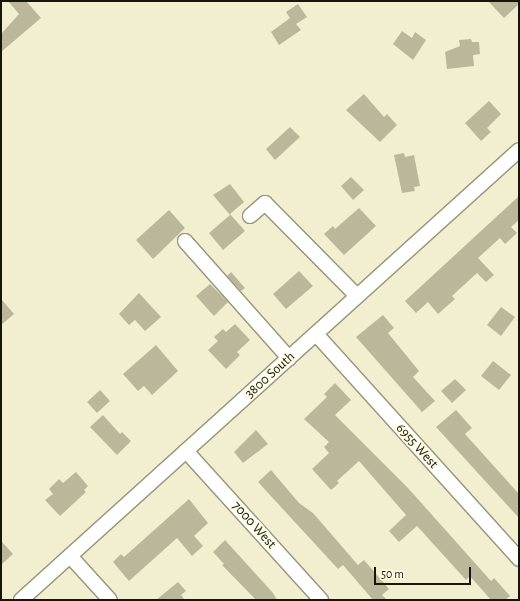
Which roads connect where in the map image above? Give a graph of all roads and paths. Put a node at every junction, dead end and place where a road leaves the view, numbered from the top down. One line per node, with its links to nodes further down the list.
1 (519, 150): 4 (street, 3800 South)
2 (250, 216): 4 (street)
3 (185, 241): 6 (street)
4 (357, 296): 5 (street, 3800 South)
5 (316, 334): 6 (street, 3800 South); 9 (street, 6955 West)
6 (289, 358): 7 (street, 3800 South)
7 (186, 451): 8 (street, 3800 South); 12 (street, 7000 West)
8 (70, 556): 10 (street, 3800 South); 11 (street)
9 (519, 559)
10 (21, 600)
11 (110, 600)
12 (321, 600)

